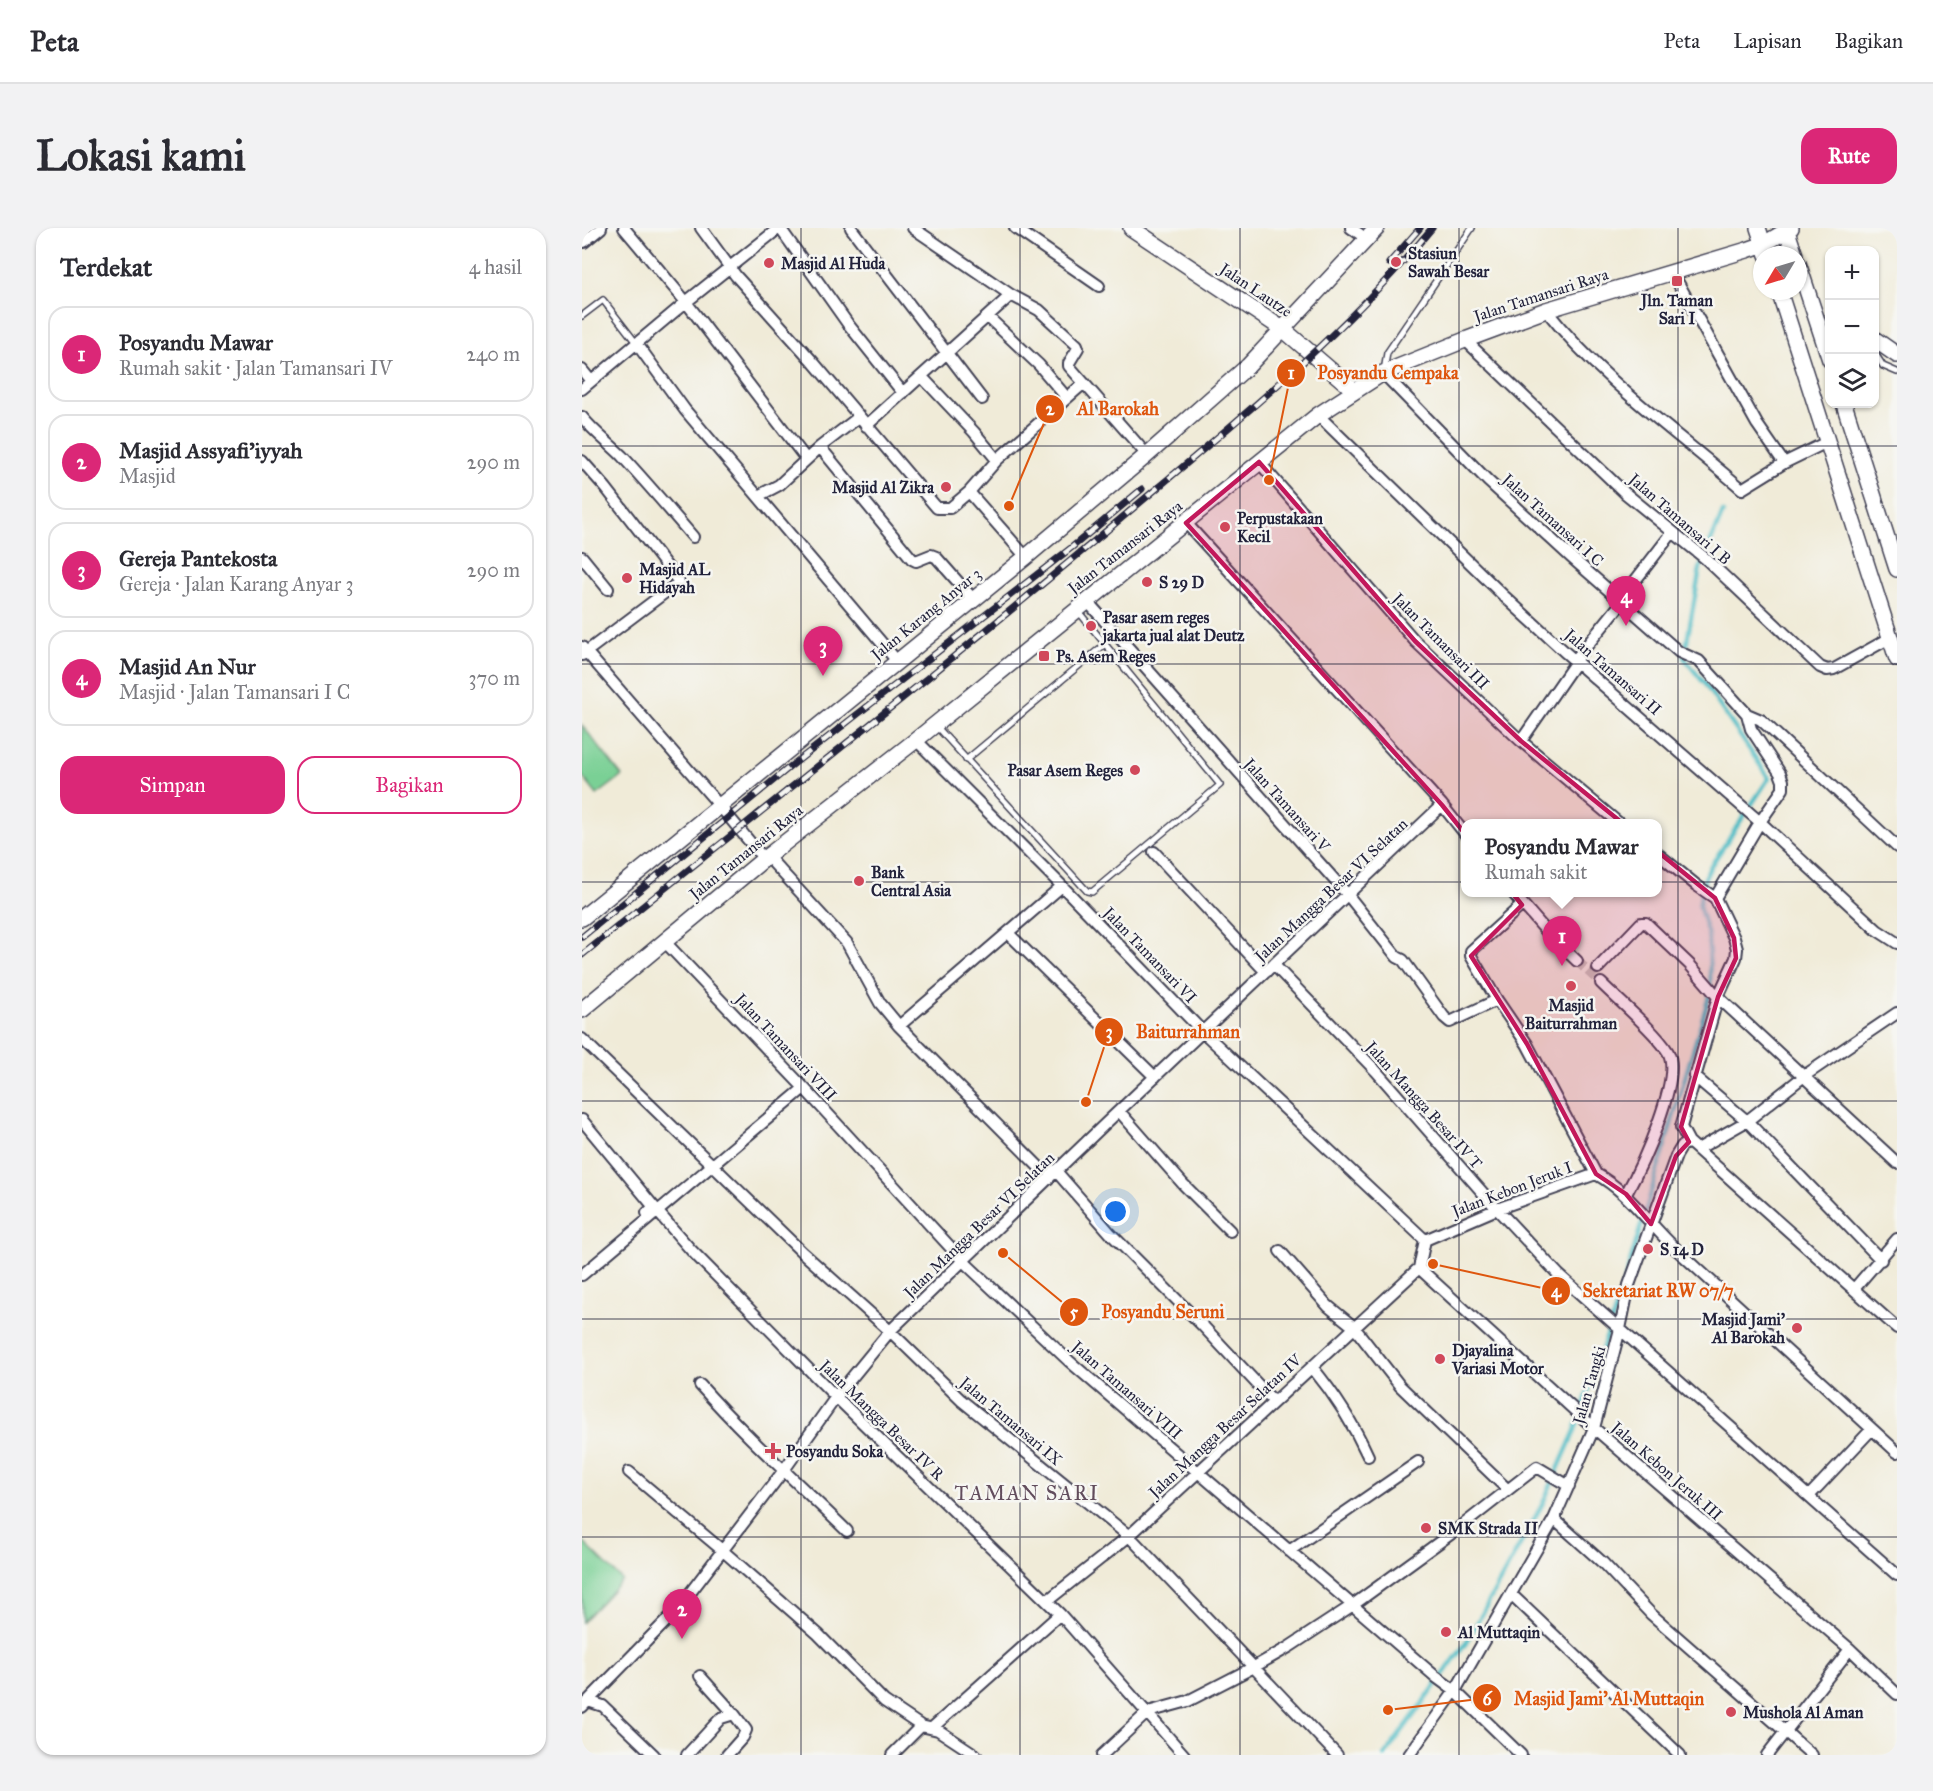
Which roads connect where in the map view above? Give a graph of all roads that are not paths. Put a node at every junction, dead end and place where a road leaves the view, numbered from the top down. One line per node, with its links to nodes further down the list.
1 (601, 228): 14 (street)
2 (624, 228): 25 (street)
3 (701, 228): 19 (street)
4 (780, 228): 19 (street); 47 (street)
5 (851, 228): 36 (street)
6 (913, 228): 23 (street)
7 (1015, 228): 21 (street)
8 (1131, 228): 31 (street, Jalan Lautze)
9 (1351, 228): 13 (street)
10 (1472, 228): 41 (lane)
11 (1758, 228): 15 (street)
12 (1788, 229): 16 (street, Jalan Tamansari Raya); 17 (street)
13 (1372, 233): 31 (street, Jalan Karang Anyar 3)
14 (584, 242)
15 (1764, 246)
16 (1769, 246)
17 (1793, 246)
18 (1753, 253): 20 (street, Jalan Tamansari Raya)
19 (729, 267): 25 (street); 53 (street)
20 (1672, 273): 26 (street, Jalan Tamansari Raya); 61 (street)
21 (1099, 286)
22 (1807, 292): 27 (street)
23 (1011, 295): 29 (street); 44 (street)
24 (1782, 300): 54 (street)
25 (686, 302): 34 (street); 57 (street)
26 (1546, 310): 32 (street, Jalan Tamansari Raya); 61 (street)
27 (1814, 314): 30 (street); 35 (street)
28 (582, 316): 34 (lane)
29 (988, 317): 36 (street); 48 (street)
30 (1825, 317)
31 (1284, 330): 46 (street, Jalan Lautze); 56 (street, Jalan Karang Anyar 3)
32 (1465, 340): 41 (street, Jalan Tamansari Raya); 65 (street, Jalan Tamansari I B)
33 (1879, 342): 38 (street)
34 (637, 344): 43 (street); 63 (street)
35 (1825, 345)
36 (946, 354): 42 (street); 49 (street)
37 (1876, 354): 40 (lane)
38 (1897, 355)
39 (582, 369): 43 (street)
40 (1897, 372)
41 (1383, 373): 46 (street, Jalan Tamansari Raya); 74 (street, Jalan Tamansari I C)
42 (922, 377): 47 (street); 58 (street)
43 (591, 381): 45 (street)
44 (1084, 383): 48 (street); 56 (street)
45 (582, 389)
46 (1355, 391): 51 (street, Jalan Tamansari Raya)
47 (903, 393): 53 (street)
48 (1067, 398): 58 (street)
49 (982, 399)
50 (1846, 408): 67 (street)
51 (1318, 415): 60 (street, Jalan Tamansari Raya); 79 (street, Jalan Tamansari II)
52 (582, 417): 66 (street)
53 (862, 422): 55 (street); 62 (street)
54 (1827, 442): 61 (street); 68 (street)
55 (820, 447): 57 (street); 73 (street)
56 (1147, 455): 70 (street, Jalan Karang Anyar 3)
57 (806, 459): 63 (street)
58 (997, 460): 62 (street)
59 (582, 461): 78 (street)
60 (1259, 462): 64 (street, Jalan Tamansari Raya); 85 (street, Jalan Tamansari III)
61 (1784, 463)
62 (969, 492): 70 (street)
63 (758, 496): 81 (street)
64 (1186, 523): 75 (street, Jalan Tamansari Raya); 88 (street)
65 (1672, 532): 74 (street); 76 (street, Jalan Tamansari I B)
66 (693, 537)
67 (1890, 546): 68 (street); 71 (street)
68 (1864, 556): 76 (street)
69 (582, 557): 72 (street)
70 (1026, 557): 73 (street, Jalan Karang Anyar 3)
71 (1897, 569)
72 (608, 589)
73 (973, 599): 81 (street, Jalan Karang Anyar 3)
74 (1622, 600): 79 (street); 82 (street, Jalan Tamansari I C)
75 (1081, 604): 77 (lane); 83 (street, Jalan Tamansari Raya); 97 (street, Jalan Tamansari V)
76 (1890, 638): 80 (street)
77 (1105, 644): 86 (lane); 86 (lane)
78 (583, 651): 87 (street)
79 (1576, 659): 85 (street); 89 (street, Jalan Tamansari II)
80 (1897, 659)
81 (897, 661): 87 (street, Jalan Karang Anyar 3)
82 (1747, 714): 89 (street); 92 (street, Jalan Tamansari I C)
83 (934, 725): 84 (street, Jalan Tamansari Raya); 86 (lane)
84 (916, 740): 95 (street, Jalan Tamansari Raya); 96 (street, Jalan Tamansari VI)
85 (1521, 741): 90 (street, Jalan Tamansari III)
86 (966, 760)
87 (719, 805): 95 (street); 101 (street, Jalan Karang Anyar 3)
88 (1442, 805): 91 (street); 97 (street, Jalan Mangga Besar VI Selatan)
89 (1752, 815): 98 (street); 104 (street, Jalan Tamansari II)
90 (1614, 819)
91 (1461, 829)
92 (1897, 847)
93 (1154, 852): 106 (street, Jalan Mangga Besar IV T)
94 (1662, 857): 98 (street)
95 (766, 858): 103 (street, Jalan Tamansari Raya); 113 (street)
96 (1062, 886): 102 (street); 114 (street, Jalan Tamansari VI)
97 (1347, 894): 106 (street, Jalan Mangga Besar VI Selatan); 110 (street, Jalan Tamansari V)
98 (1711, 895): 109 (street)
99 (1516, 897): 100 (street)
100 (1522, 905): 105 (street); 110 (street)
101 (582, 918)
102 (1008, 933): 113 (street); 118 (street)
103 (665, 942): 111 (street, Jalan Tamansari Raya); 119 (street, Jalan Tamansari VIII)
104 (1897, 943)
105 (1577, 961)
106 (1270, 968): 114 (street, Jalan Mangga Besar VI Selatan); 131 (street, Jalan Mangga Besar IV T)
107 (1599, 968): 109 (street)
108 (1601, 983): 129 (street)
109 (1717, 996): 116 (street); 117 (street)
110 (1497, 1000): 128 (street)
111 (582, 1010)
112 (1897, 1013): 117 (street)
113 (899, 1026): 127 (street)
114 (1203, 1032): 118 (street, Jalan Mangga Besar VI Selatan); 135 (street, Jalan Tamansari VI)
115 (582, 1039): 126 (street, Jalan Tamansari IX)
116 (1694, 1076): 122 (street); 123 (street)
117 (1804, 1076): 122 (street); 125 (street)
118 (1155, 1077): 120 (street, Jalan Mangga Besar VI Selatan)
119 (804, 1088): 126 (street); 138 (street, Jalan Tamansari VIII)
120 (1119, 1111): 127 (street, Jalan Mangga Besar VI Selatan); 133 (street)
121 (582, 1120): 130 (street)
122 (1747, 1121): 124 (street); 137 (street)
123 (1689, 1142): 124 (street); 132 (street, Jalan Tangki)
124 (1698, 1149): 141 (street)
125 (1897, 1162)
126 (711, 1165): 130 (street); 145 (street, Jalan Tamansari IX)
127 (1056, 1171): 138 (street, Jalan Mangga Besar VI Selatan); 149 (street)
128 (1596, 1174): 129 (street, Jalan Kebon Jeruk I); 131 (street, Jalan Kebon Jeruk I)
129 (1629, 1198): 132 (street, Jalan Kebon Jeruk I)
130 (656, 1209): 139 (street); 148 (street, Jalan Mangga Besar IV R)
131 (1497, 1209): 135 (street, Jalan Kebon Jeruk I); 143 (street, Jalan Mangga Besar IV T)
132 (1649, 1222): 143 (street, Jalan Tangki); 151 (street, Jalan Kebon Jeruk I)
133 (1230, 1231)
134 (1897, 1239): 137 (street)
135 (1425, 1240): 140 (street)
136 (1280, 1251): 142 (street)
137 (1881, 1260): 141 (street)
138 (963, 1261): 145 (street, Jalan Mangga Besar VI Selatan); 156 (street, Jalan Tamansari VIII)
139 (584, 1267)
140 (1419, 1268): 142 (street, Jalan Mangga Besar Selatan IV); 150 (street, Jalan Kebon Jeruk III)
141 (1854, 1289): 144 (street)
142 (1354, 1327): 146 (street, Jalan Mangga Besar Selatan IV); 159 (street)
143 (1619, 1328): 150 (street, Jalan Tangki); 160 (street, Jalan Mangga Besar IV T)
144 (1897, 1328)
145 (890, 1331): 148 (street, Jalan Mangga Besar VI Selatan); 163 (street, Jalan Tamansari IX)
146 (1312, 1367): 149 (street, Jalan Mangga Besar Selatan IV); 153 (street)
147 (700, 1385): 155 (street)
148 (836, 1397): 155 (street, Jalan Mangga Besar VI Selatan); 168 (street, Jalan Mangga Besar IV R)
149 (1274, 1402): 156 (street, Jalan Mangga Besar Selatan IV)
150 (1591, 1425): 158 (street, Jalan Tangki); 171 (street, Jalan Kebon Jeruk III)
151 (1872, 1429): 152 (street, Jalan Kebon Jeruk I); 160 (street)
152 (1897, 1452)
153 (1368, 1456)
154 (1418, 1462): 165 (street)
155 (784, 1470): 162 (street); 164 (street, Jalan Mangga Besar VI Selatan)
156 (1197, 1471): 163 (street, Jalan Mangga Besar Selatan IV); 165 (street, Jalan Tamansari VIII)
157 (629, 1472): 164 (street)
158 (1567, 1485): 159 (street); 161 (street, Jalan Tangki)
159 (1507, 1489): 169 (street)
160 (1809, 1496): 166 (street, Jalan Mangga Besar IV T)
161 (1554, 1519): 167 (street, Jalan Tangki); 180 (street)
162 (847, 1531)
163 (1129, 1536): 168 (street, Jalan Mangga Besar Selatan IV); 172 (street, Jalan Tamansari IX)
164 (722, 1550): 176 (street, Jalan Mangga Besar VI Selatan); 179 (street)
165 (1290, 1551): 169 (street, Jalan Tamansari VIII)
166 (1897, 1575)
167 (1511, 1594): 174 (street, Jalan Tangki); 191 (street)
168 (1047, 1601): 170 (street, Jalan Mangga Besar IV R)
169 (1353, 1605): 172 (street); 174 (street, Jalan Tamansari VIII)
170 (1060, 1614): 177 (street, Jalan Mangga Besar IV R); 179 (street)
171 (1850, 1649): 175 (street, Jalan Kebon Jeruk III); 180 (street)
172 (1254, 1666): 177 (street); 188 (street, Jalan Tamansari IX)
173 (700, 1676): 178 (street)
174 (1455, 1691): 189 (street, Jalan Tangki); 190 (street, Jalan Tamansari VIII)
175 (1897, 1694)
176 (585, 1704): 181 (street)
177 (1148, 1712): 186 (street); 187 (street, Jalan Mangga Besar IV R)
178 (734, 1714): 182 (street); 183 (street)
179 (926, 1727): 184 (street); 185 (street)
180 (1785, 1732): 192 (street); 193 (street)
181 (654, 1755)
182 (687, 1755)
183 (727, 1755)
184 (892, 1755)
185 (976, 1755)
186 (1102, 1755)
187 (1184, 1755)
188 (1337, 1755)
189 (1409, 1755)
190 (1521, 1755)
191 (1680, 1755)
192 (1767, 1755)
193 (1812, 1755)

